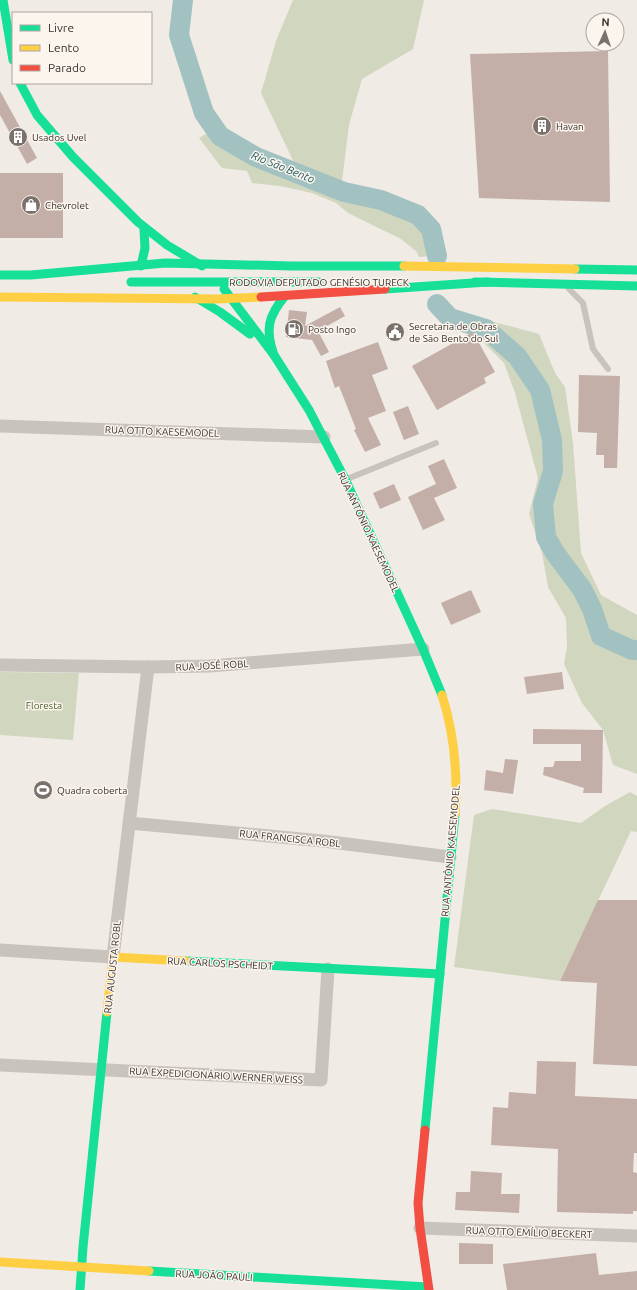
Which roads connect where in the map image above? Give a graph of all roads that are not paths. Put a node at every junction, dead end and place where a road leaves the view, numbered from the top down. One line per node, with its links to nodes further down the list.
1 (3, 0): 2 (main road)
2 (2, 20): 3 (main road)
3 (12, 56)
4 (21, 84): 5 (main road, RUA ANTÔNIO KAESEMODEL)
5 (141, 226): 6 (main road, RUA ANTÔNIO KAESEMODEL); 7 (main road, RUA ANTÔNIO KAESEMODEL); 8 (main road)
6 (160, 255): 7 (main road); 8 (main road); 18 (main road, RUA ANTÔNIO KAESEMODEL)
7 (196, 263): 9 (main road); 17 (main road, RUA ANTÔNIO KAESEMODEL); 18 (main road)
8 (141, 266): 10 (main road)
9 (637, 270)
10 (0, 275)
11 (0, 282): 12 (main road)
12 (54, 282)
13 (127, 282): 14 (main road, RODOVIA DEPUTADO GENÉSIO TURECK, bridge)
14 (332, 282)
15 (355, 282): 16 (main road, RODOVIA DEPUTADO GENÉSIO TURECK)
16 (488, 282): 19 (main road, RODOVIA DEPUTADO GENÉSIO TURECK); 21 (main road)
17 (219, 283): 23 (main road, RUA ANTÔNIO KAESEMODEL); 24 (main road)
18 (182, 284): 24 (main road, RUA ANTÔNIO KAESEMODEL)
19 (564, 284): 20 (main road, RODOVIA DEPUTADO GENÉSIO TURECK); 26 (lane)
20 (637, 286)
21 (285, 296): 23 (main road); 25 (main road)
22 (0, 297): 24 (main road)
23 (232, 299): 24 (main road); 25 (main road, RUA ANTÔNIO KAESEMODEL)
24 (201, 300): 25 (main road, RUA ANTÔNIO KAESEMODEL)
25 (274, 356): 28 (main road, RUA ANTÔNIO KAESEMODEL)
26 (608, 369)
27 (0, 426): 28 (street, RUA OTTO KAESEMODEL)
28 (324, 437): 30 (main road, RUA ANTÔNIO KAESEMODEL)
29 (436, 443): 30 (lane)
30 (345, 479): 31 (main road, RUA ANTÔNIO KAESEMODEL)
31 (424, 649): 33 (street, RUA JOSÉ ROBL); 35 (main road, RUA ANTÔNIO KAESEMODEL)
32 (0, 665): 33 (street, RUA JOSÉ ROBL)
33 (148, 667): 34 (street, RUA AUGUSTA ROBL)
34 (130, 823): 35 (street, RUA FRANCISCA ROBL); 37 (street, RUA AUGUSTA ROBL)
35 (450, 857): 39 (main road, RUA ANTÔNIO KAESEMODEL)
36 (0, 950): 37 (street, RUA CARLOS PSCHEIDT)
37 (113, 957): 38 (main road, RUA CARLOS PSCHEIDT); 41 (main road, RUA AUGUSTA ROBL)
38 (328, 968): 39 (main road, RUA CARLOS PSCHEIDT); 41 (street, RUA EXPEDICIONÁRIO WERNER WEISS)
39 (440, 974): 42 (main road, RUA ANTÔNIO KAESEMODEL)
40 (0, 1065): 41 (street, RUA EXPEDICIONÁRIO WERNER WEISS)
41 (101, 1070): 45 (main road, RUA AUGUSTA ROBL)
42 (420, 1228): 43 (street, RUA OTTO EMÍLIO BECKERT); 46 (main road, RUA ANTÔNIO KAESEMODEL)
43 (637, 1236)
44 (0, 1262): 45 (main road, RUA JOÃO PAULI)
45 (81, 1267): 46 (main road, RUA JOÃO PAULI); 47 (main road, RUA AUGUSTA ROBL)
46 (429, 1289)
47 (80, 1290)

